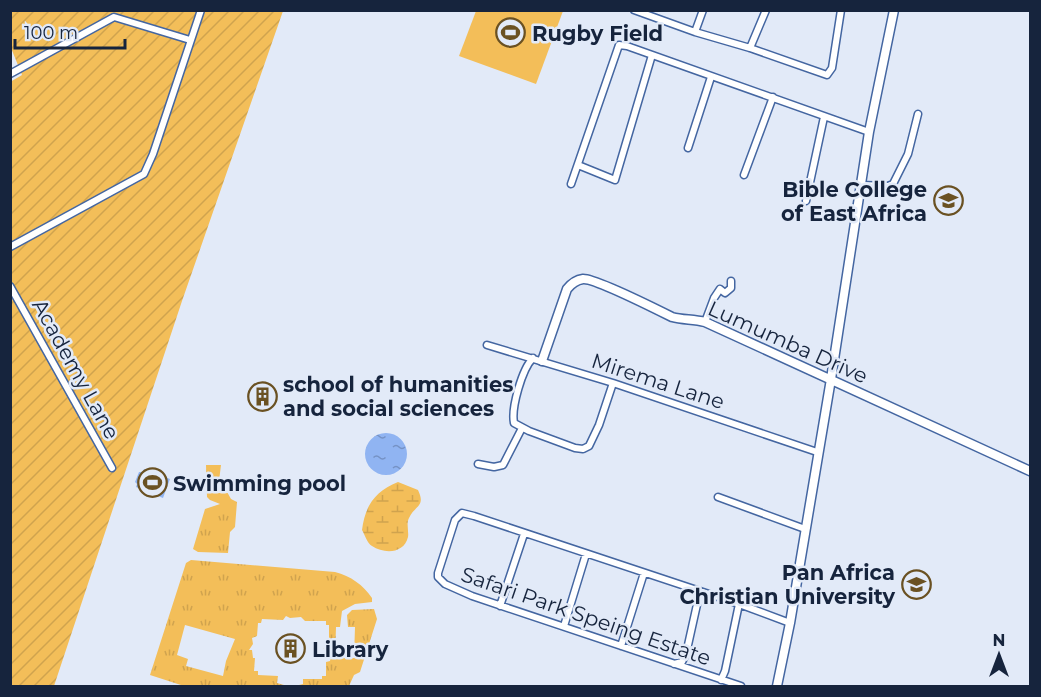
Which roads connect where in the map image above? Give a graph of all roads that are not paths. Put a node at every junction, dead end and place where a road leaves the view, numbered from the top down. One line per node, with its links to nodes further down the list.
1 (201, 10): 8 (street)
2 (634, 10): 7 (street)
3 (703, 10): 7 (street)
4 (766, 10): 9 (street)
5 (894, 10): 16 (street)
6 (839, 11): 9 (street)
7 (695, 32): 9 (street)
8 (190, 40): 11 (street); 23 (street)
9 (750, 48)
10 (652, 55): 12 (street); 18 (street); 18 (street)
11 (12, 71)
12 (711, 77): 13 (street); 17 (street)
13 (773, 97): 15 (street); 19 (street)
14 (918, 114): 21 (street)
15 (825, 117): 16 (street); 22 (street)
16 (869, 132): 21 (street)
17 (687, 148)
18 (578, 165): 20 (street)
19 (744, 175)
20 (571, 184)
21 (861, 185): 30 (street)
22 (806, 201)
23 (10, 247)
24 (731, 281): 26 (street)
25 (10, 286): 35 (street, Academy Lane)
26 (705, 322): 29 (street, Lumumba Drive); 30 (street, Lumumba Drive)
27 (487, 345): 28 (street, Mirema Lane)
28 (533, 357): 29 (street, Mirema Lane); 32 (street)
29 (542, 361): 31 (street, Mirema Lane)
30 (831, 379): 33 (street); 36 (street, Lumumba Drive)
31 (613, 383): 32 (street); 33 (street, Mirema Lane)
32 (522, 428): 34 (street)
33 (817, 452): 38 (street)
34 (478, 464)
35 (112, 468)
36 (1030, 471)
37 (718, 497): 38 (street)
38 (806, 529): 45 (street)
39 (524, 534): 40 (street, Safari Park Speing Estate); 44 (street); 44 (street, Safari Park Speing Estate)
40 (586, 554): 41 (street, Safari Park Speing Estate); 46 (street)
41 (644, 573): 42 (street, Safari Park Speing Estate); 47 (street)
42 (700, 591): 43 (street, Safari Park Speing Estate); 48 (street)
43 (739, 604): 45 (street, Safari Park Speing Estate); 49 (street, Safari Park Speing Estate)
44 (500, 606): 46 (street, Safari Park Speing Estate)
45 (790, 623): 51 (street)
46 (564, 626): 47 (street, Safari Park Speing Estate)
47 (621, 646): 48 (street, Safari Park Speing Estate)
48 (673, 665): 49 (street, Safari Park Speing Estate)
49 (721, 680): 50 (street)
50 (741, 687)
51 (777, 687)

